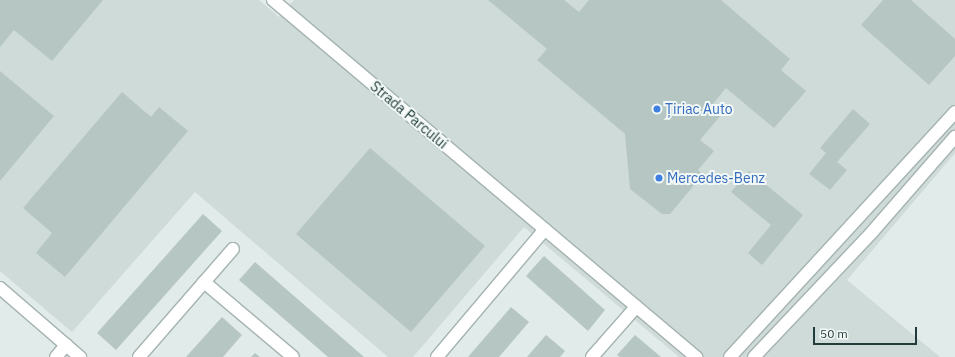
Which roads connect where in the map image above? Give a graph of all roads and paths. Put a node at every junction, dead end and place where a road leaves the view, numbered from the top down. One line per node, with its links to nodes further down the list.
1 (273, 0): 5 (street, Strada Parcului)
2 (955, 112): 4 (street)
3 (955, 137): 6 (street)
4 (860, 218): 6 (street); 19 (street)
5 (545, 229): 10 (street, Strada Parcului); 16 (street)
6 (873, 231): 20 (street)
7 (233, 249): 8 (street)
8 (204, 282): 14 (street); 15 (street)
9 (0, 288): 11 (street)
10 (636, 307): 17 (street); 18 (street, Strada Parcului)
11 (66, 345): 12 (street); 13 (street)
12 (56, 357)
13 (80, 357)
14 (139, 357)
15 (293, 357)
16 (437, 357)
17 (592, 357)
18 (696, 357)
19 (730, 357)
20 (754, 357)

